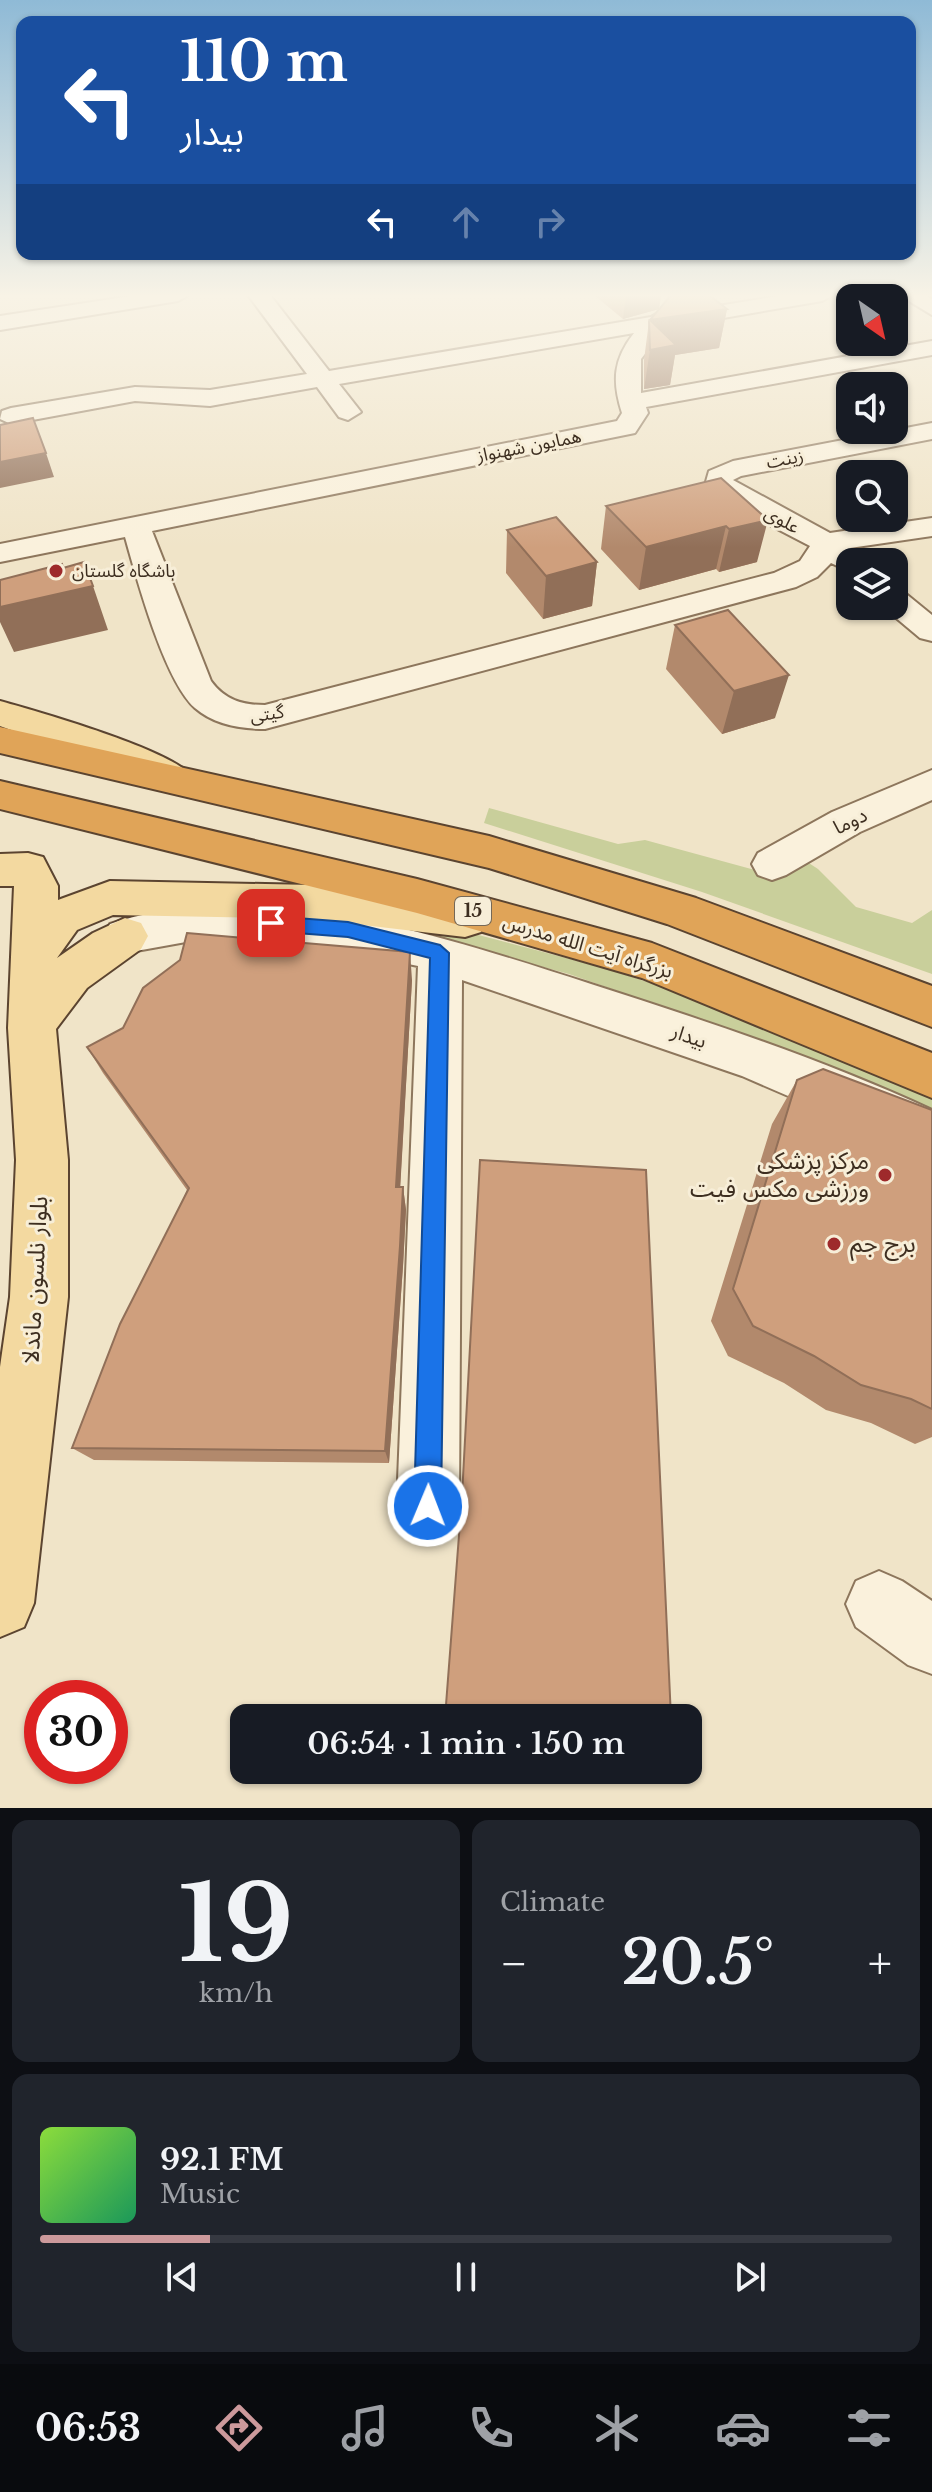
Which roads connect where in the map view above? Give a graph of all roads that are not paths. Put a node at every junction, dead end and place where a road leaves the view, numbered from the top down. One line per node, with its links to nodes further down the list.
1 (314, 379): 7 (street)
2 (323, 379): 6 (street)
3 (625, 379): 5 (street)
4 (757, 379): 5 (street)
5 (631, 402): 11 (street, همایون شهنواز)
6 (348, 412)
7 (11, 416)
8 (932, 431): 9 (street, زینت)
9 (733, 469): 13 (street, علوی)
10 (932, 527): 13 (street)
11 (138, 532): 12 (street, همایون شهنواز); 13 (street, گیتی); 14 (street, همایون شهنواز)
12 (0, 553)
13 (832, 555)
14 (0, 570)
15 (908, 611): 16 (street)
16 (932, 631)
17 (0, 713): 19 (main road)
18 (0, 740): 19 (highway)
19 (179, 781): 28 (highway)
20 (932, 784): 22 (street, دوما)
21 (0, 795): 25 (highway, بزرگراه آیت الله مدرس / 15)
22 (772, 864)
23 (0, 870): 27 (main road, بلوار نلسون ماندلا)
24 (128, 917): 25 (main road); 26 (street, بیدار); 27 (main road); 29 (main road)
25 (555, 934): 30 (highway, بزرگراه آیت الله مدرس / 15)
26 (440, 953): 31 (street, بیدار); 32 (street, بیدار); 33 (street)
27 (35, 956): 29 (main road, بلوار نلسون ماندلا)
28 (932, 1007)
29 (32, 1028): 34 (main road, بلوار نلسون ماندلا)
30 (932, 1076)
31 (932, 1121)
32 (932, 1135)
33 (428, 1506)
34 (1, 1583)
35 (879, 1604): 36 (street)
36 (932, 1641)

